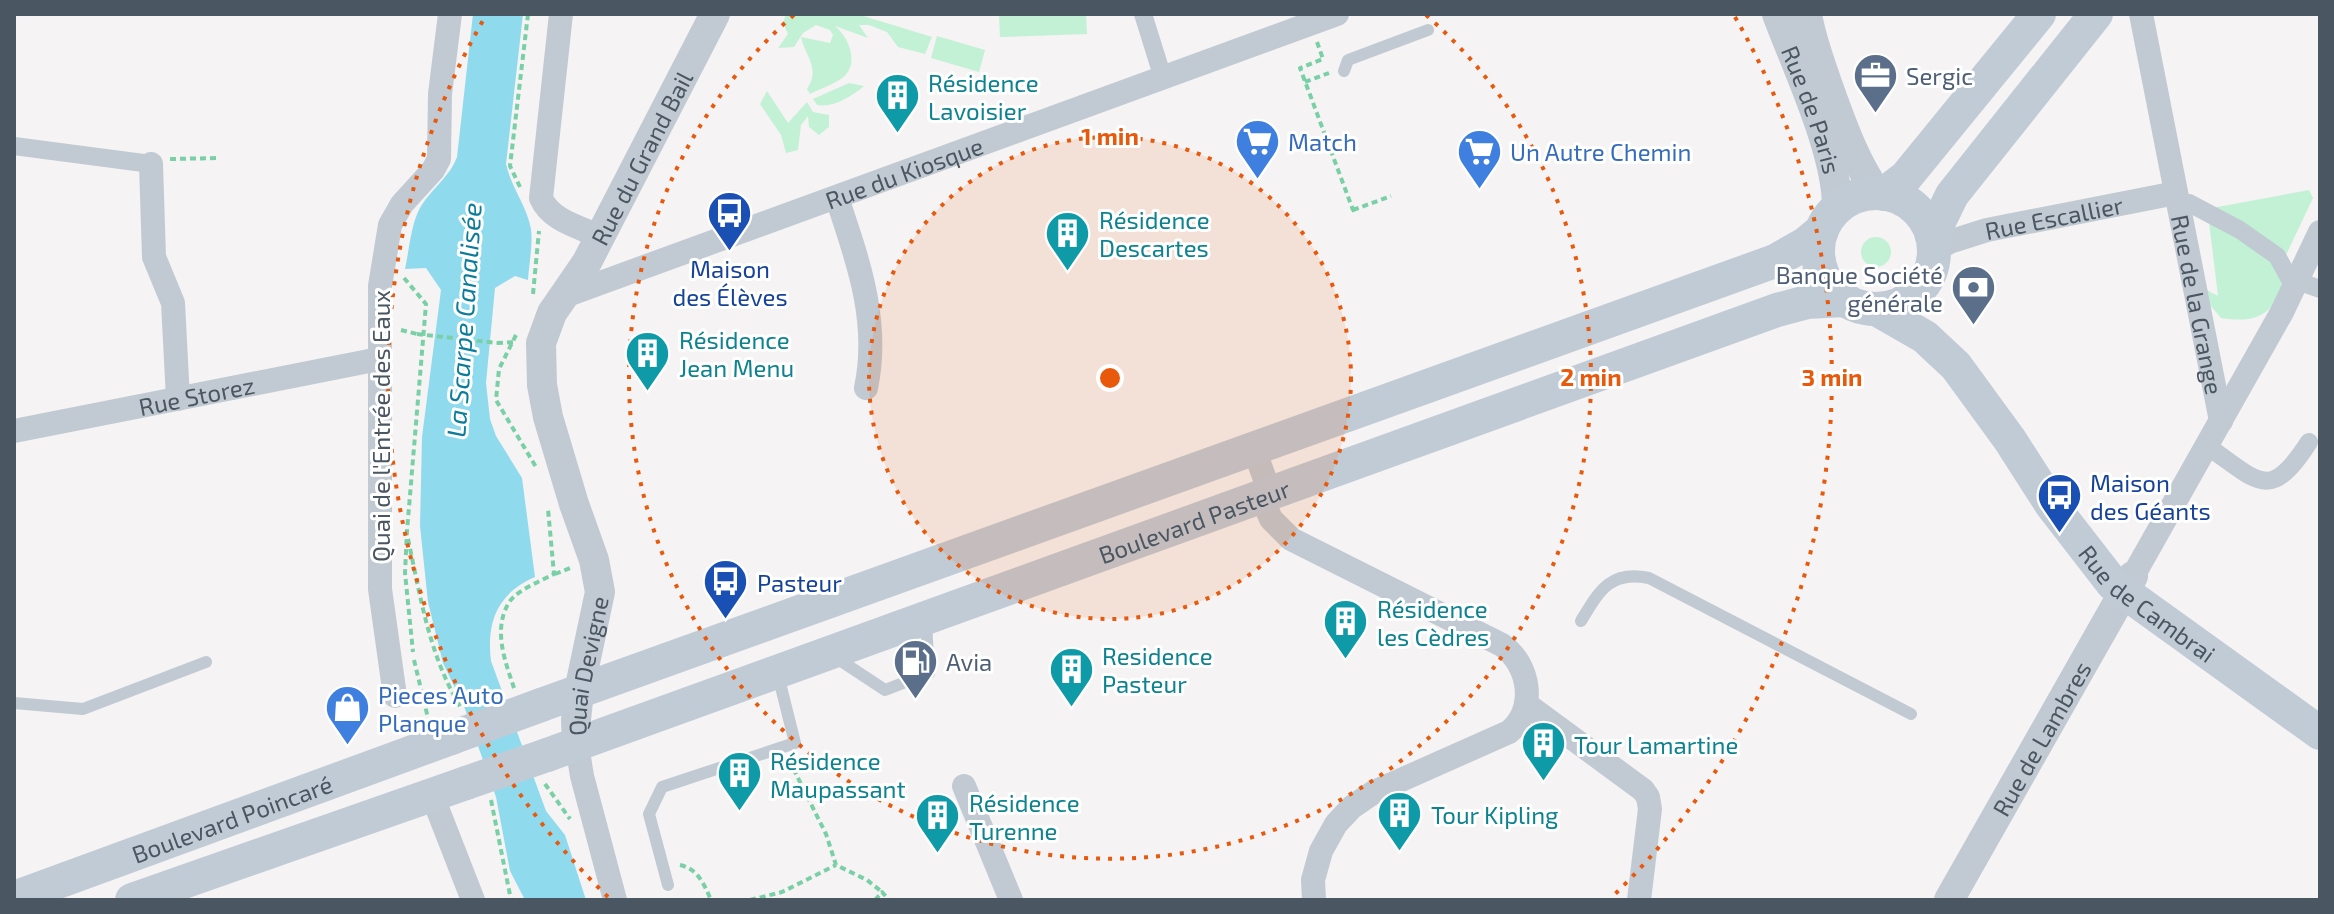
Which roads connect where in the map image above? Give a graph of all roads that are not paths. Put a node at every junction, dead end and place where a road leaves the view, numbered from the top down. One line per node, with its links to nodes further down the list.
1 (450, 14): 28 (street, Quai de l'Entrée des Eaux)
2 (561, 14): 22 (street)
3 (715, 14): 22 (street, Rue du Grand Bail)
4 (1143, 14): 14 (street)
5 (1337, 14): 14 (street, Rue du Kiosque)
6 (1777, 14): 20 (street, Rue de Paris)
7 (1796, 14): 11 (lane, Rue de Paris)
8 (2039, 14): 17 (main road)
9 (2096, 14): 23 (main road)
10 (2141, 14): 19 (street, Rue de la Grange)
11 (1810, 28): 17 (street, Rue de Paris)
12 (1428, 30): 13 (lane)
13 (1346, 66)
14 (1163, 78): 18 (street, Rue du Kiosque)
15 (14, 146): 16 (street)
16 (151, 164): 31 (street)
17 (1880, 194): 20 (main road); 23 (main road)
18 (837, 198): 25 (street, Rue du Kiosque); 30 (street)
19 (2176, 198): 23 (street, Rue Escallier); 24 (street); 32 (street, Rue de la Grange)
20 (1830, 220): 26 (main road); 36 (main road, Boulevard Pasteur)
21 (2320, 232): 24 (street)
22 (599, 236): 25 (street, Rue du Grand Bail)
23 (1931, 255): 27 (main road); 29 (main road, Rue de Cambrai)
24 (2309, 285): 32 (street)
25 (562, 297): 44 (street, Quai Devigne)
26 (1844, 300): 27 (main road); 37 (main road, Boulevard Pasteur)
27 (1878, 310): 29 (main road, Rue de Cambrai)
28 (379, 359): 31 (street, Rue Storez); 45 (street, Quai de l'Entrée des Eaux)
29 (1956, 366): 38 (main road, Rue de Cambrai)
30 (866, 388)
31 (178, 399): 33 (street, Rue Storez)
32 (2221, 421): 35 (street, Rue de la Grange)
33 (14, 431)
34 (2309, 442): 35 (street)
35 (2207, 446): 38 (street, Rue de la Grange)
36 (1254, 449): 37 (street); 44 (main road, Boulevard Pasteur)
37 (1266, 494): 39 (main road, Boulevard Pasteur); 48 (street)
38 (2128, 584): 49 (main road, Rue de Cambrai); 51 (main road, Rue de Cambrai); 64 (street, Rue de Lambres)
39 (926, 617): 41 (main road, Boulevard Pasteur); 41 (lane)
40 (1581, 621): 50 (lane)
41 (829, 653): 43 (main road, Boulevard Pasteur)
42 (206, 662): 47 (lane)
43 (777, 672): 52 (main road, Boulevard Pasteur); 56 (lane)
44 (579, 691): 46 (main road, Boulevard Pasteur); 52 (street, Quai Devigne)
45 (395, 696)
46 (528, 700): 57 (main road, Boulevard Poincaré, bridge)
47 (14, 703)
48 (1526, 704): 62 (street); 63 (street)
49 (2320, 708)
50 (1911, 714)
51 (2320, 733)
52 (555, 760): 53 (main road, Boulevard Pasteur, bridge); 60 (street, Quai Devigne)
53 (466, 783): 55 (main road, Boulevard Poincaré)
54 (964, 786): 61 (street)
55 (432, 795): 58 (main road, Boulevard Poincaré); 59 (street)
56 (668, 885)
57 (14, 898)
58 (132, 900)
59 (473, 900)
60 (615, 900)
61 (1011, 900)
62 (1314, 900)
63 (1639, 900)
64 (1949, 900)

